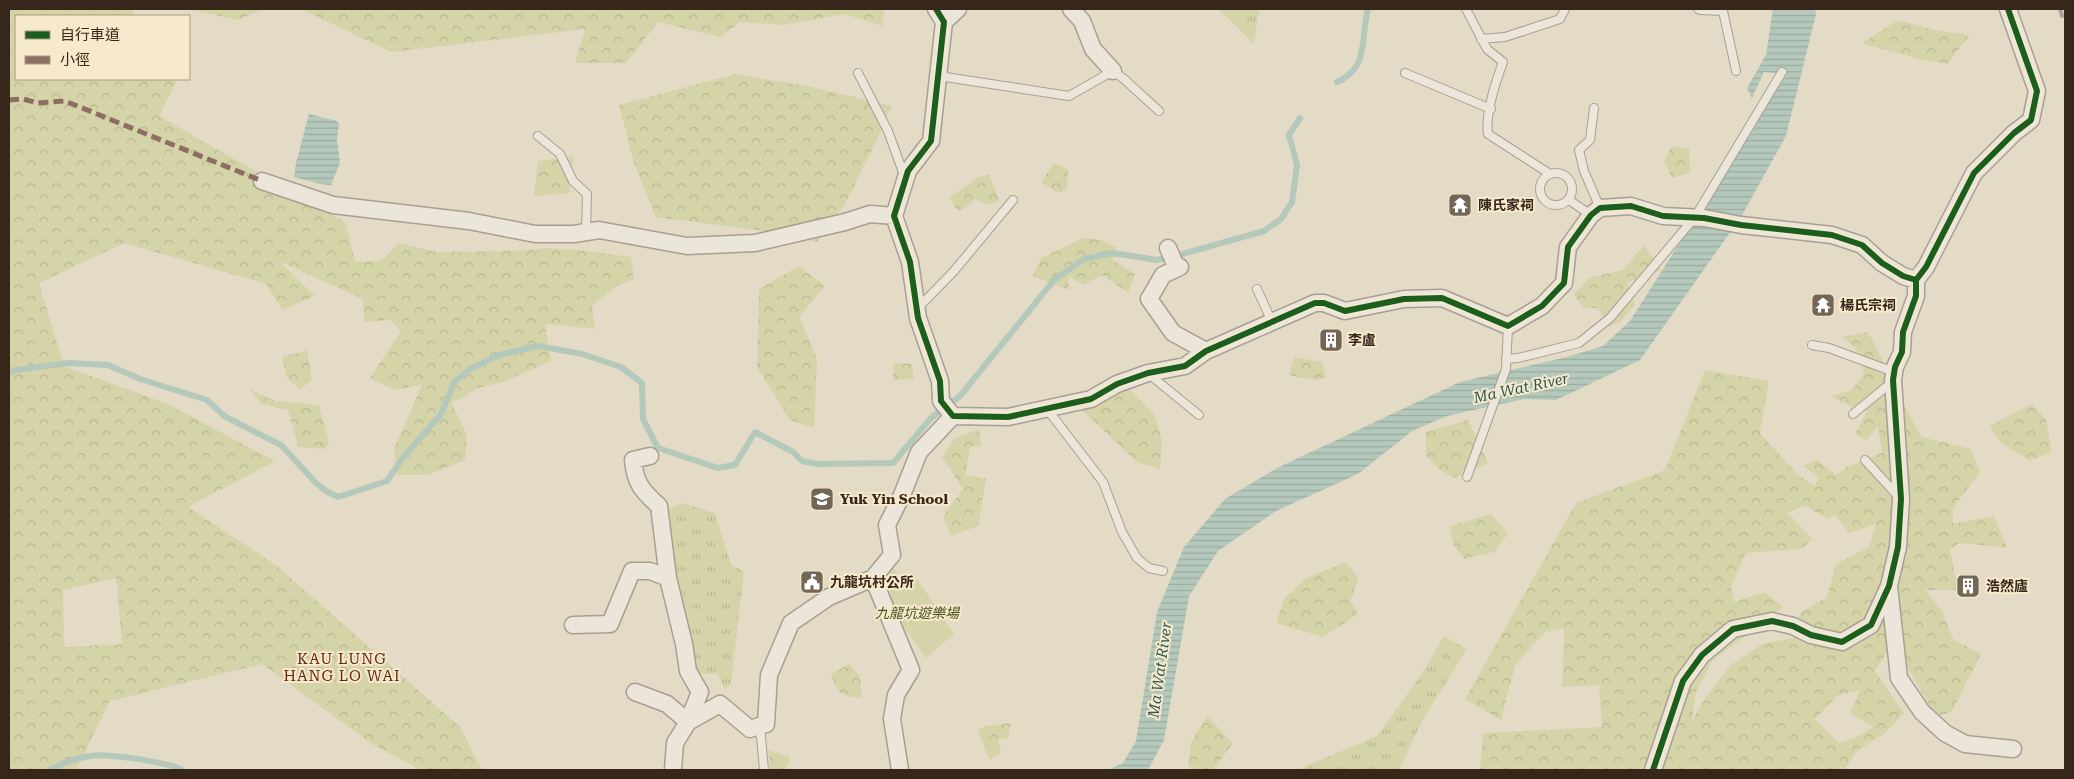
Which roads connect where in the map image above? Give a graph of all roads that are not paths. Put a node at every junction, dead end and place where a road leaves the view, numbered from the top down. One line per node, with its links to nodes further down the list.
1 (958, 9): 7 (street)
2 (1071, 9): 10 (street)
3 (1466, 9): 8 (lane)
4 (1565, 9): 8 (lane)
5 (1698, 9): 9 (lane)
6 (2008, 9): 29 (street)
7 (940, 16): 14 (street)
8 (1481, 39): 16 (lane)
9 (1736, 70)
10 (1113, 71): 14 (lane); 17 (lane)
11 (1782, 72): 26 (lane)
12 (858, 73): 20 (lane)
13 (1405, 73): 16 (lane)
14 (939, 76): 20 (street)
15 (1594, 108): 24 (lane)
16 (1491, 109): 19 (lane)
17 (1159, 111)
18 (538, 136): 27 (lane)
19 (1550, 174): 23 (lane); 23 (lane)
20 (906, 179): 25 (street)
21 (262, 181): 27 (street)
22 (1012, 200): 31 (lane)
23 (1569, 200): 24 (lane)
24 (1595, 212): 26 (street); 33 (street)
25 (894, 216): 27 (street); 31 (street)
26 (1699, 218): 29 (street); 36 (lane)
27 (586, 231)
28 (1168, 248): 35 (street)
29 (1916, 280): 38 (street)
30 (1257, 289): 32 (lane)
31 (917, 309): 42 (street)
32 (1272, 322): 33 (street); 35 (street)
33 (1508, 326): 36 (lane)
34 (1812, 345): 38 (lane)
35 (1206, 351): 37 (street)
36 (1506, 359): 45 (lane)
37 (1148, 373): 39 (street); 41 (lane)
38 (1894, 376): 40 (lane); 46 (street)
39 (1047, 409): 42 (street); 47 (lane)
40 (1853, 414)
41 (1199, 415)
42 (953, 416): 49 (street)
43 (650, 456): 48 (street)
44 (1865, 460): 46 (lane)
45 (1467, 477)
46 (1901, 499): 50 (street)
47 (1163, 571)
48 (668, 578): 51 (street); 53 (street)
49 (873, 578): 54 (street); 58 (street)
50 (1889, 586): 55 (street); 59 (street)
51 (573, 625)
52 (635, 692): 53 (street)
53 (688, 722): 54 (street); 56 (street)
54 (760, 726): 57 (lane)
55 (2013, 749)
56 (673, 770)
57 (764, 770)
58 (900, 770)
59 (1654, 770)

